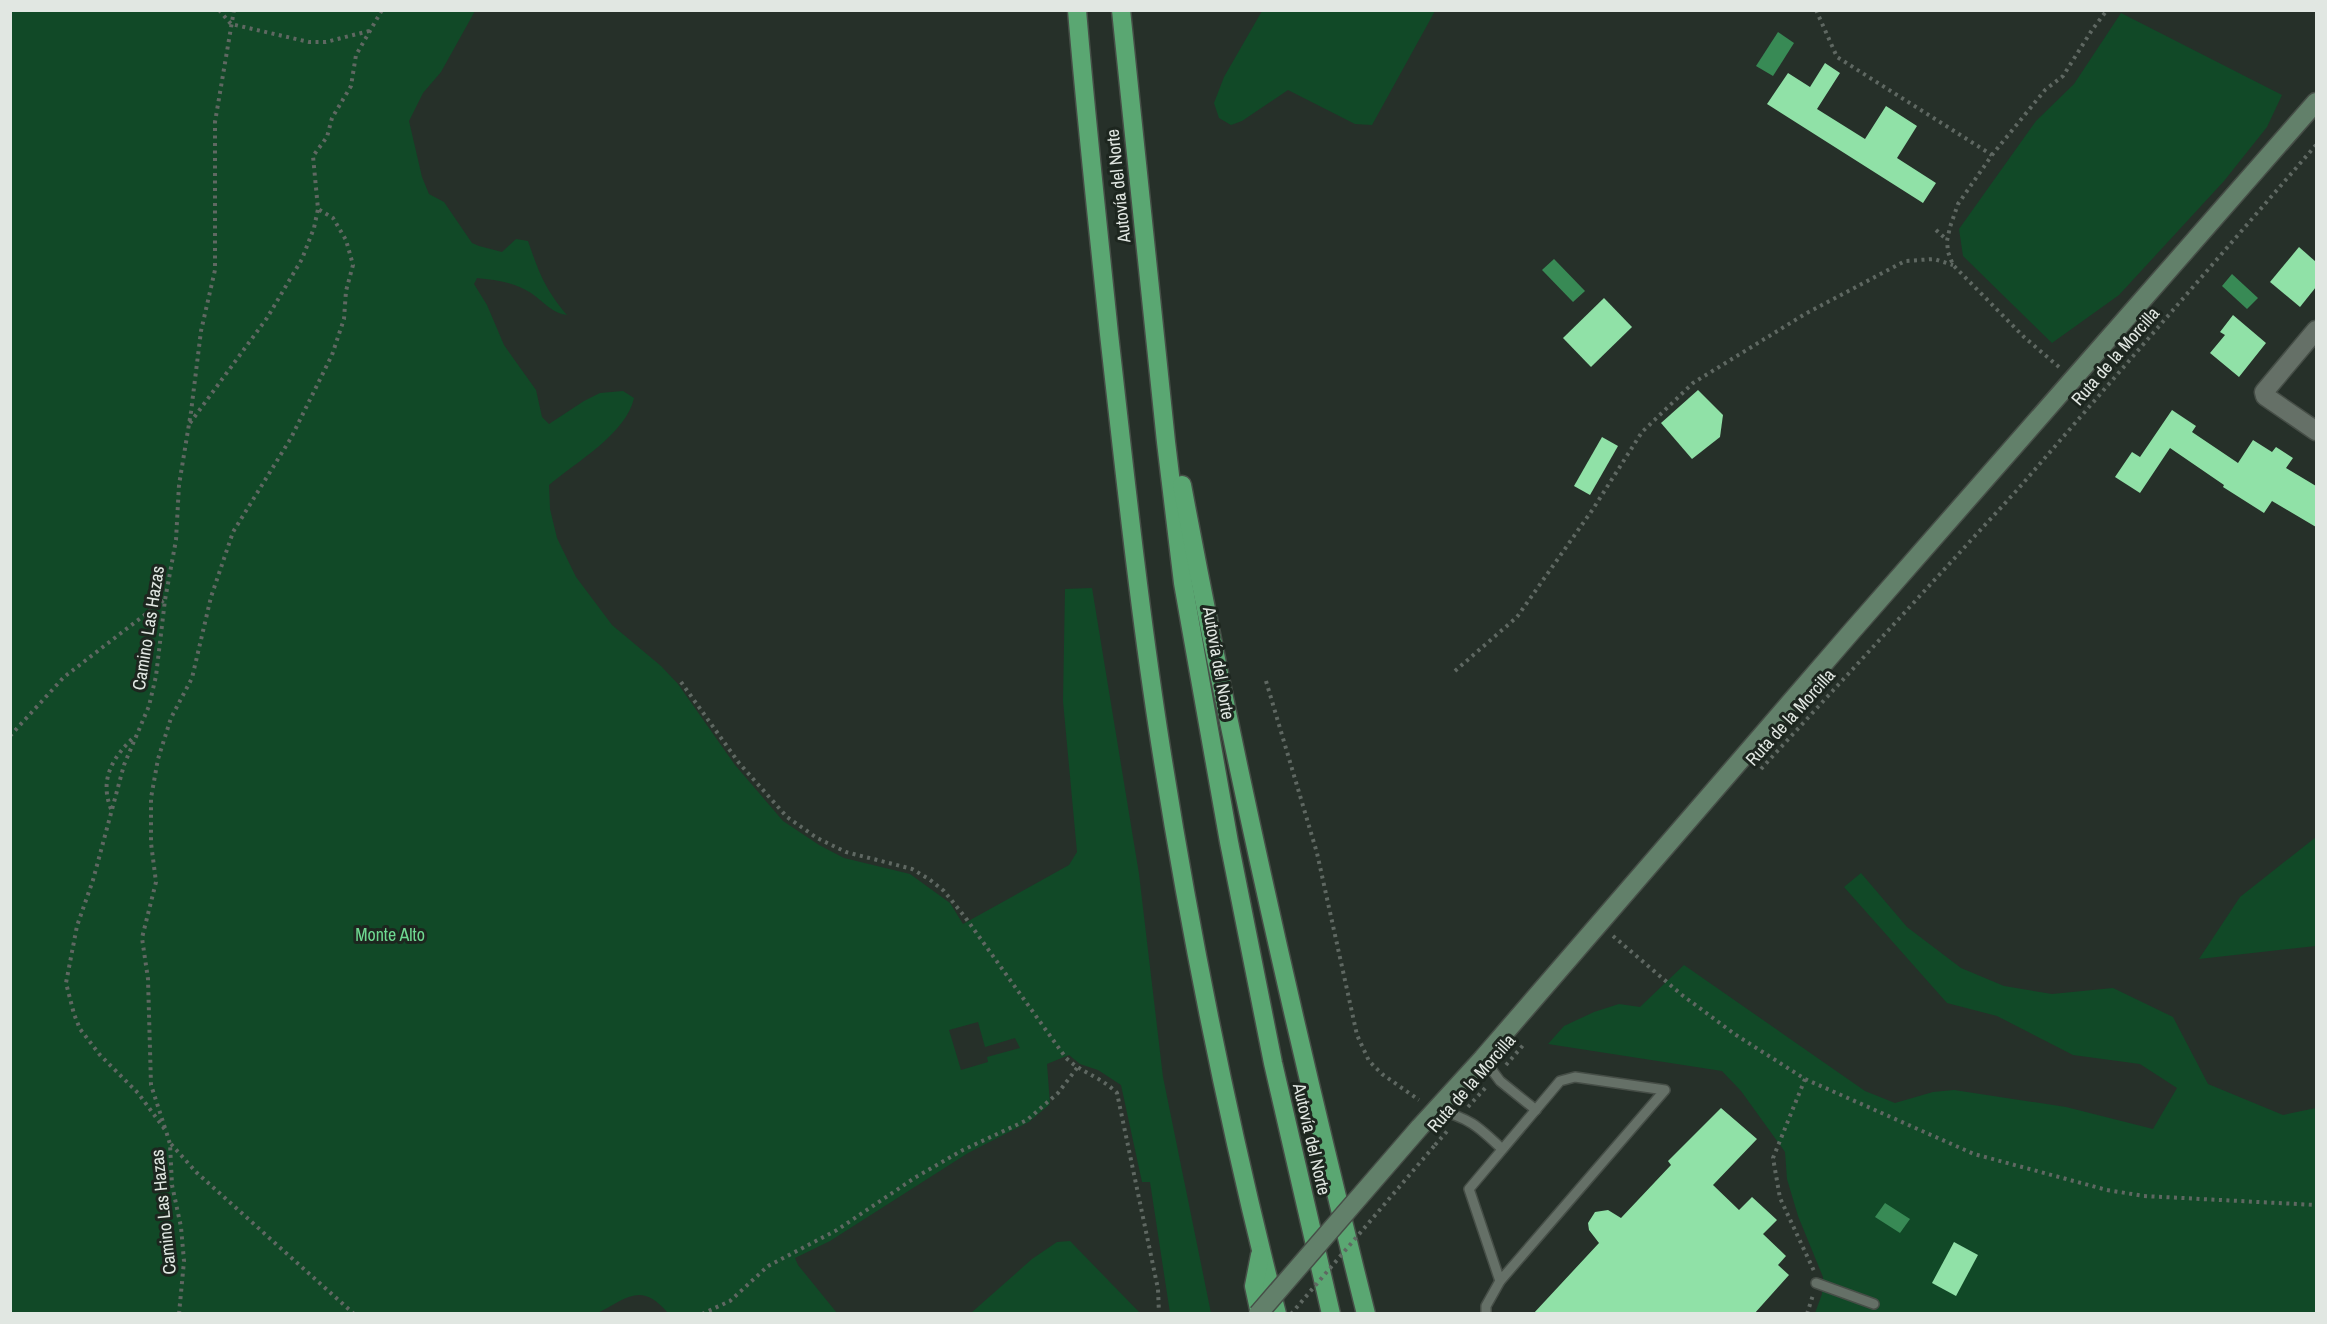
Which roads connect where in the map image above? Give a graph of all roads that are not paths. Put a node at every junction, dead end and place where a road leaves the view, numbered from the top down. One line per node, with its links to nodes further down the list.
1 (1077, 10): 11 (highway, Autovía del Norte)
2 (1121, 10): 5 (highway, Autovía del Norte)
3 (2316, 102): 7 (main road)
4 (2316, 330): 6 (street)
5 (1155, 342): 17 (highway, Autovía del Norte); 18 (highway)
6 (2316, 430)
7 (1483, 1058): 8 (main road); 9 (lane)
8 (1435, 1109): 10 (lane); 15 (main road, bridge)
9 (1536, 1110): 10 (lane); 12 (lane)
10 (1502, 1149): 12 (lane)
11 (1261, 1250): 15 (highway); 16 (highway, Autovía del Norte)
12 (1500, 1281): 19 (lane)
13 (1816, 1283): 14 (lane)
14 (1874, 1304)
15 (1259, 1314)
16 (1277, 1314)
17 (1331, 1314)
18 (1366, 1314)
19 (1486, 1314)

